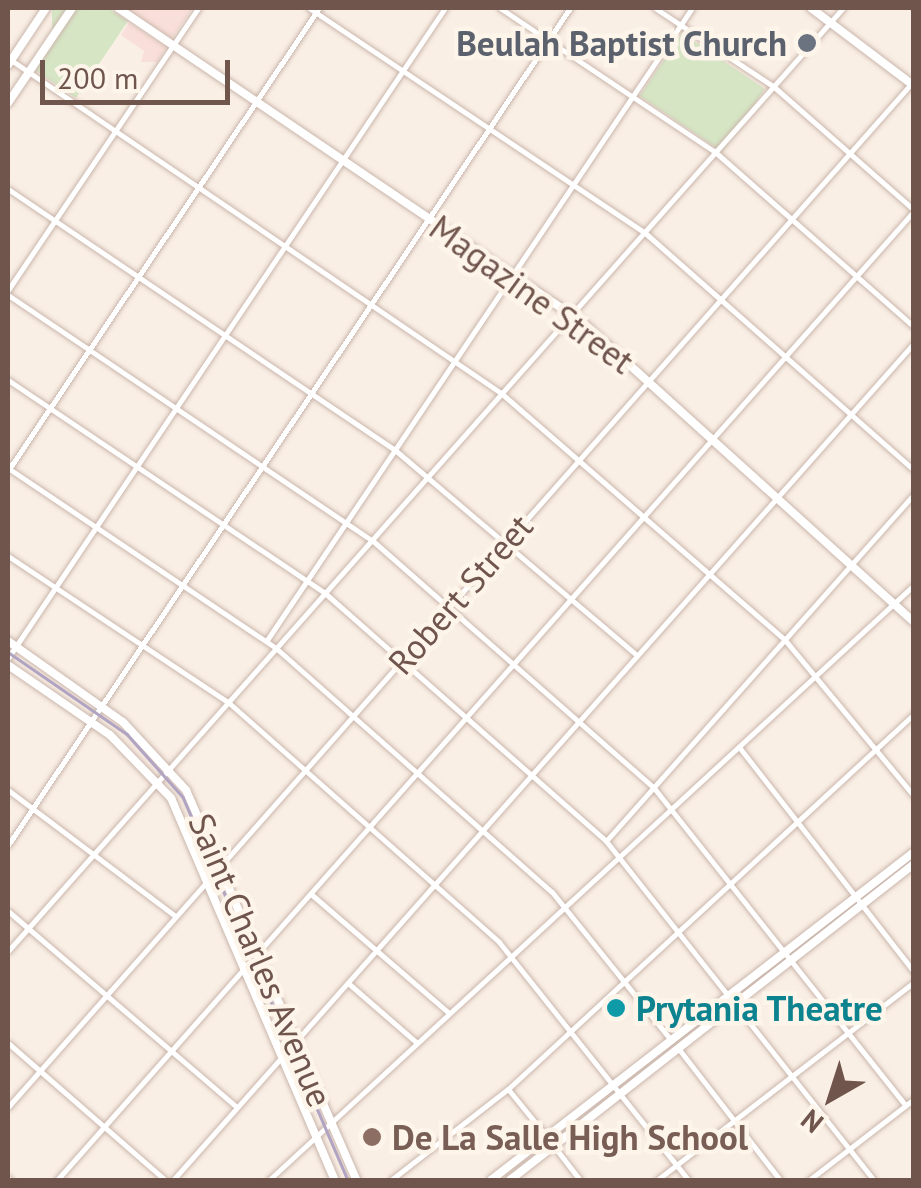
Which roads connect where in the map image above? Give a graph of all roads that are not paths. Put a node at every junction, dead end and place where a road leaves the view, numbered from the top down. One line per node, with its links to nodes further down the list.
1 (46, 8): 18 (street)
2 (72, 8): 20 (street)
3 (118, 8): 17 (street, Magazine Street)
4 (198, 8): 17 (street)
5 (309, 8): 13 (street)
6 (445, 8): 19 (street)
7 (500, 8): 16 (street)
8 (570, 8): 16 (street)
9 (655, 8): 15 (street)
10 (692, 8): 15 (street)
11 (812, 8): 14 (street)
12 (843, 8): 14 (street)
13 (318, 10): 19 (street); 24 (street)
14 (831, 21): 21 (street); 22 (street)
15 (680, 24): 22 (street); 23 (street)
16 (548, 40): 23 (street); 26 (street)
17 (172, 44): 24 (street, Magazine Street); 27 (street)
18 (8, 61): 20 (street)
19 (402, 70): 26 (street); 30 (street)
20 (28, 72): 25 (street); 27 (street)
21 (913, 84): 29 (street, Robert Street)
22 (773, 86): 28 (street); 29 (street)
23 (632, 96): 28 (street); 31 (street)
24 (256, 101): 30 (street, Magazine Street); 32 (street)
25 (8, 103)
26 (489, 128): 31 (street); 35 (street)
27 (114, 131): 32 (street); 37 (street)
28 (714, 152): 36 (street); 38 (street)
29 (849, 154): 34 (street); 36 (street, Robert Street)
30 (343, 159): 35 (street, Magazine Street); 39 (street)
31 (573, 185): 38 (street); 40 (street)
32 (198, 187): 39 (street); 42 (street)
33 (8, 190): 37 (street)
34 (914, 211): 41 (street)
35 (429, 218): 40 (street, Magazine Street); 45 (street)
36 (792, 218): 41 (street); 44 (street, Robert Street)
37 (54, 221): 42 (street); 43 (street)
38 (644, 232): 44 (street); 46 (street)
39 (284, 246): 45 (street); 48 (street)
40 (513, 274): 46 (street, Magazine Street); 52 (street)
41 (855, 276): 47 (street); 51 (street)
42 (138, 277): 48 (street); 50 (street)
43 (8, 293): 50 (street)
44 (720, 300): 51 (street); 54 (street, Robert Street)
45 (370, 304): 52 (street); 55 (street)
46 (572, 314): 54 (street, Magazine Street); 56 (street)
47 (914, 327)
48 (224, 335): 55 (street); 58 (street)
49 (914, 342): 59 (street)
50 (89, 350): 57 (street); 58 (street)
51 (784, 356): 59 (street); 60 (street)
52 (455, 360): 56 (street); 61 (street)
53 (8, 380): 57 (street)
54 (649, 380): 60 (street, Magazine Street); 62 (street, Robert Street)
55 (310, 393): 61 (street); 63 (street)
56 (501, 393): 62 (street); 67 (street)
57 (50, 408): 64 (street); 65 (street)
58 (176, 408): 63 (street); 64 (street)
59 (851, 414): 66 (street); 69 (street)
60 (713, 437): 69 (street, Magazine Street); 70 (street)
61 (395, 450): 67 (street); 71 (street)
62 (580, 458): 70 (street); 75 (street, Robert Street)
63 (262, 466): 71 (street); 72 (street)
64 (136, 467): 72 (street); 73 (street)
65 (8, 470): 73 (street)
66 (914, 470)
67 (429, 475): 74 (street); 75 (street)
68 (914, 494): 77 (street)
69 (779, 495): 77 (street, Magazine Street); 78 (street)
70 (644, 516): 78 (street); 84 (street)
71 (346, 522): 74 (street); 79 (street)
72 (222, 524): 79 (street); 80 (street)
73 (95, 528): 80 (street); 82 (street)
74 (373, 541): 83 (street); 86 (street)
75 (506, 542): 84 (street); 86 (street, Robert Street)
76 (8, 556): 82 (street)
77 (854, 561): 85 (street, Magazine Street); 88 (street)
78 (710, 573): 88 (street); 93 (street)
79 (306, 581): 83 (street); 89 (street)
80 (181, 585): 89 (street); 91 (street)
81 (914, 585): 85 (street)
82 (55, 588): 90 (street); 91 (street)
83 (326, 594): 92 (street); 94 (street)
84 (571, 598): 93 (street); 96 (street)
85 (896, 601): 87 (street, Magazine Street); 97 (street)
86 (448, 607): 94 (street, Robert Street); 96 (street)
87 (914, 622)
88 (785, 640): 97 (street); 112 (street)
89 (266, 641): 92 (street)
90 (12, 644): 95 (street); 99 (street, Saint Charles Avenue)
91 (141, 646): 98 (street); 99 (street)
92 (276, 649): 98 (street); 101 (street)
93 (637, 656): 104 (street)
94 (402, 660): 101 (street, Robert Street); 102 (street)
95 (8, 662): 103 (street, Saint Charles Avenue)
96 (513, 664): 102 (street); 104 (street)
97 (820, 674): 105 (street); 106 (street)
98 (228, 702): 107 (street); 108 (street)
99 (102, 706): 103 (street); 107 (street, Saint Charles Avenue)
100 (914, 714): 106 (street)
101 (353, 716): 108 (street, Robert Street); 109 (street)
102 (467, 717): 109 (street); 110 (street)
103 (91, 722): 111 (street, Saint Charles Avenue); 115 (street)
104 (579, 722): 110 (street); 112 (street)
105 (739, 747): 116 (street); 117 (street)
106 (877, 748): 114 (street); 117 (street)
107 (171, 768): 111 (street); 125 (street, Saint Charles Avenue)
108 (305, 772): 118 (street); 125 (street, Robert Street)
109 (418, 774): 118 (street); 119 (street)
110 (532, 775): 119 (street); 120 (street)
111 (158, 782): 122 (street); 127 (street, Saint Charles Avenue)
112 (654, 788): 116 (street); 120 (street)
113 (8, 790): 115 (street)
114 (914, 796)
115 (33, 807): 121 (street); 122 (street)
116 (673, 808): 124 (street); 128 (street)
117 (796, 823): 128 (street); 131 (street)
118 (370, 828): 129 (street); 130 (street)
119 (483, 830): 129 (street); 132 (street)
120 (606, 842): 124 (street)
121 (8, 845)
122 (98, 850): 134 (street); 135 (street)
123 (914, 852): 131 (street)
124 (622, 857): 132 (street); 136 (street)
125 (224, 862): 127 (street, Robert Street); 139 (street, Saint Charles Avenue)
126 (914, 864): 131 (street)
127 (212, 875): 134 (street, Robert Street); 142 (street, Saint Charles Avenue)
128 (730, 881): 136 (street); 140 (street)
129 (434, 885): 137 (street); 141 (street)
130 (311, 894): 137 (street); 139 (street)
131 (857, 902): 140 (street); 143 (street)
132 (566, 908): 141 (street); 144 (street)
133 (8, 911): 135 (street)
134 (175, 916): 147 (street, Robert Street)
135 (30, 926): 138 (street); 147 (street)
136 (678, 932): 144 (street); 148 (street)
137 (377, 950): 146 (street); 149 (street)
138 (8, 951)
139 (260, 951): 142 (street); 152 (street, Saint Charles Avenue)
140 (788, 955): 148 (street); 151 (street)
141 (512, 957): 149 (street); 150 (street)
142 (248, 965): 156 (street); 157 (street, Saint Charles Avenue)
143 (914, 972)
144 (624, 982): 150 (street); 155 (street)
145 (914, 982): 151 (street)
146 (348, 983): 152 (street); 154 (street)
147 (106, 994): 156 (street); 158 (street, Robert Street)
148 (730, 999): 155 (street); 159 (street)
149 (449, 1013): 154 (street)
150 (571, 1031): 160 (street); 161 (street)
151 (848, 1032): 159 (street); 163 (street)
152 (298, 1039): 157 (street); 167 (street, Saint Charles Avenue)
153 (8, 1043): 158 (street)
154 (417, 1043): 167 (street)
155 (673, 1043): 160 (street); 166 (street)
156 (171, 1051): 165 (street); 168 (street)
157 (284, 1055): 165 (street); 169 (street, Saint Charles Avenue)
158 (40, 1071): 164 (street, Robert Street); 168 (street)
159 (792, 1077): 166 (street); 171 (street)
160 (617, 1088): 170 (street); 172 (street)
161 (508, 1089): 170 (street); 180 (street)
162 (914, 1099): 163 (street)
163 (905, 1105): 171 (street)
164 (8, 1107)
165 (237, 1107): 176 (street)
166 (734, 1121): 172 (street); 185 (street)
167 (332, 1123): 169 (street); 179 (street, Saint Charles Avenue)
168 (104, 1128): 174 (street); 175 (street)
169 (316, 1136): 177 (street); 178 (street, Saint Charles Avenue)
170 (550, 1141): 173 (street); 182 (street)
171 (850, 1149): 186 (street); 187 (street)
172 (676, 1166): 183 (street); 184 (street)
173 (506, 1178): 181 (street)
174 (56, 1180)
175 (165, 1180)
176 (173, 1180)
177 (269, 1180)
178 (336, 1180)
179 (356, 1180)
180 (390, 1180)
181 (491, 1180)
182 (580, 1180)
183 (657, 1180)
184 (688, 1180)
185 (780, 1180)
186 (810, 1180)
187 (874, 1180)

